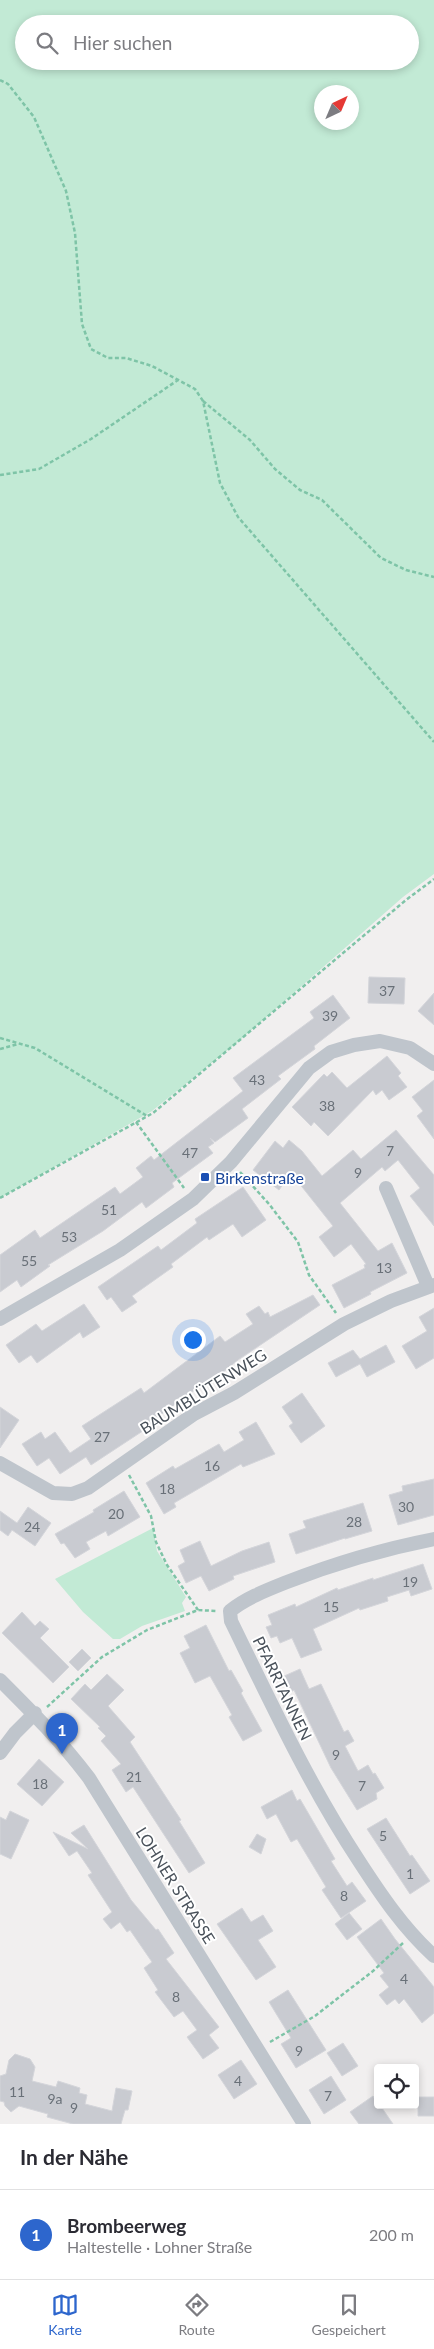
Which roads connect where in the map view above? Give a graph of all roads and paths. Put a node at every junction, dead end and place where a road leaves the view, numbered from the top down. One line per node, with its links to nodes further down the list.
1 (0, 80): 2 (path)
2 (178, 380): 3 (path); 4 (path)
3 (203, 401): 5 (path); 6 (path)
4 (0, 474)
5 (434, 577)
6 (434, 742)
7 (434, 879): 12 (path)
8 (0, 1038): 9 (path)
9 (19, 1044): 10 (path); 12 (path)
10 (0, 1049)
11 (434, 1064): 14 (street)
12 (147, 1116): 13 (path)
13 (136, 1122): 16 (path); 17 (path)
14 (231, 1162): 17 (street); 20 (path)
15 (386, 1188): 18 (street, BAUMBLÜTENWEG)
16 (0, 1198)
17 (193, 1199): 19 (street)
18 (431, 1286): 20 (street, BAUMBLÜTENWEG)
19 (0, 1319)
20 (344, 1324): 22 (street, BAUMBLÜTENWEG)
21 (0, 1463): 22 (street, BAUMBLÜTENWEG)
22 (123, 1465): 24 (path)
23 (434, 1540): 25 (street)
24 (198, 1610): 25 (path); 27 (path)
25 (230, 1611): 29 (street, PFARRTANNEN)
26 (0, 1680): 27 (street, LOHNER STRASSE)
27 (36, 1714): 28 (street); 31 (street, LOHNER STRASSE)
28 (0, 1753)
29 (413, 1935): 30 (street, PFARRTANNEN); 31 (path)
30 (434, 1956)
31 (258, 2050): 32 (street, LOHNER STRASSE)
32 (304, 2124)

